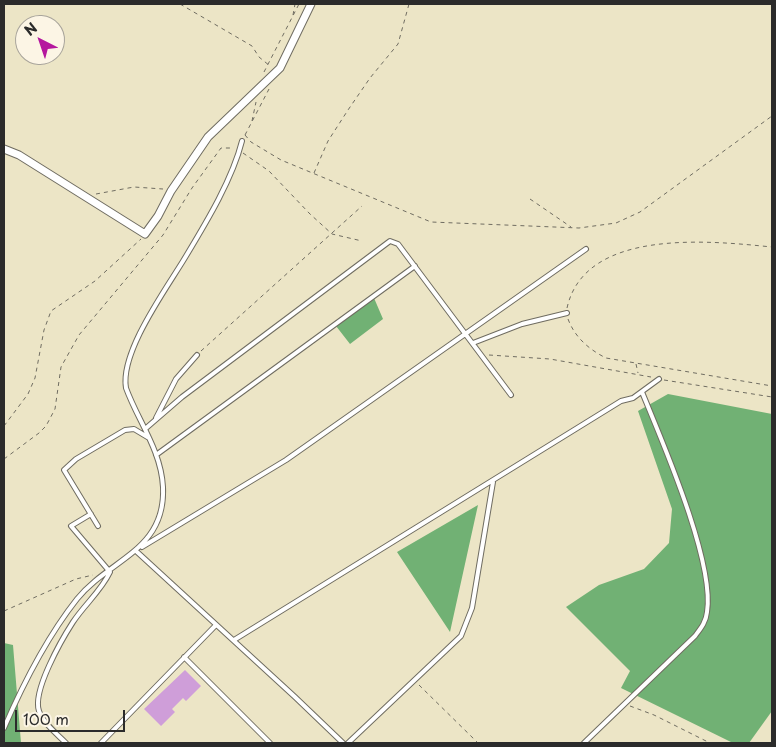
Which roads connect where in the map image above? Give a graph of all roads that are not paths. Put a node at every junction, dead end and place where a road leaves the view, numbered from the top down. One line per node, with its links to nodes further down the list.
1 (311, 4): 3 (street)
2 (242, 141): 14 (lane)
3 (4, 149)
4 (586, 249): 7 (lane)
5 (415, 266): 7 (lane); 13 (lane); 16 (lane)
6 (567, 313): 8 (lane)
7 (466, 334): 8 (lane); 20 (lane)
8 (473, 343): 12 (lane)
9 (197, 355): 13 (lane)
10 (659, 379): 11 (lane)
11 (642, 392): 17 (lane); 31 (lane)
12 (511, 395)
13 (154, 421): 14 (lane)
14 (145, 429): 15 (lane)
15 (150, 439): 16 (lane); 18 (lane)
16 (156, 455): 20 (lane)
17 (493, 482): 23 (lane); 30 (lane)
18 (90, 514): 19 (lane); 21 (lane)
19 (98, 526)
20 (136, 551): 21 (lane); 22 (lane)
21 (110, 572): 25 (lane); 26 (lane)
22 (215, 626): 23 (lane); 24 (lane)
23 (234, 640): 29 (lane)
24 (184, 657): 27 (lane); 28 (lane)
25 (4, 728)
26 (66, 743)
27 (101, 743)
28 (270, 743)
29 (342, 743)
30 (348, 743)
31 (584, 743)

